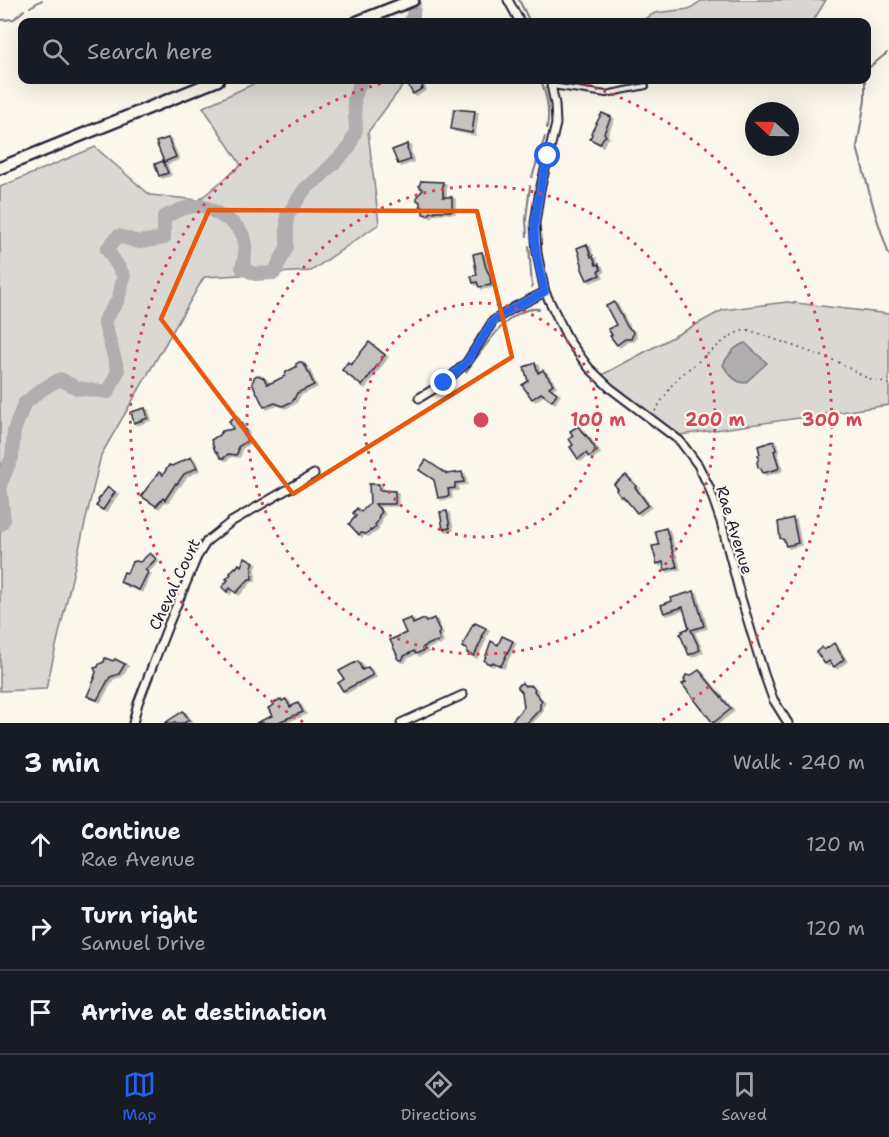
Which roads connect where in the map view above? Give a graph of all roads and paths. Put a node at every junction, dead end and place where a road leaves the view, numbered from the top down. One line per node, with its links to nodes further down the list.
1 (508, 0): 4 (street)
2 (410, 1): 3 (main road)
3 (367, 18)
4 (518, 18)
5 (208, 84): 9 (main road)
6 (551, 84): 10 (street, Rae Avenue)
7 (556, 84): 8 (lane)
8 (646, 86)
9 (0, 168)
10 (545, 292): 12 (street); 13 (street, Rae Avenue)
11 (889, 384): 13 (path)
12 (419, 398)
13 (651, 418): 18 (street, Rae Avenue)
14 (314, 474): 16 (street, Cheval Court)
15 (463, 695): 17 (street)
16 (133, 723)
17 (401, 723)
18 (788, 723)

